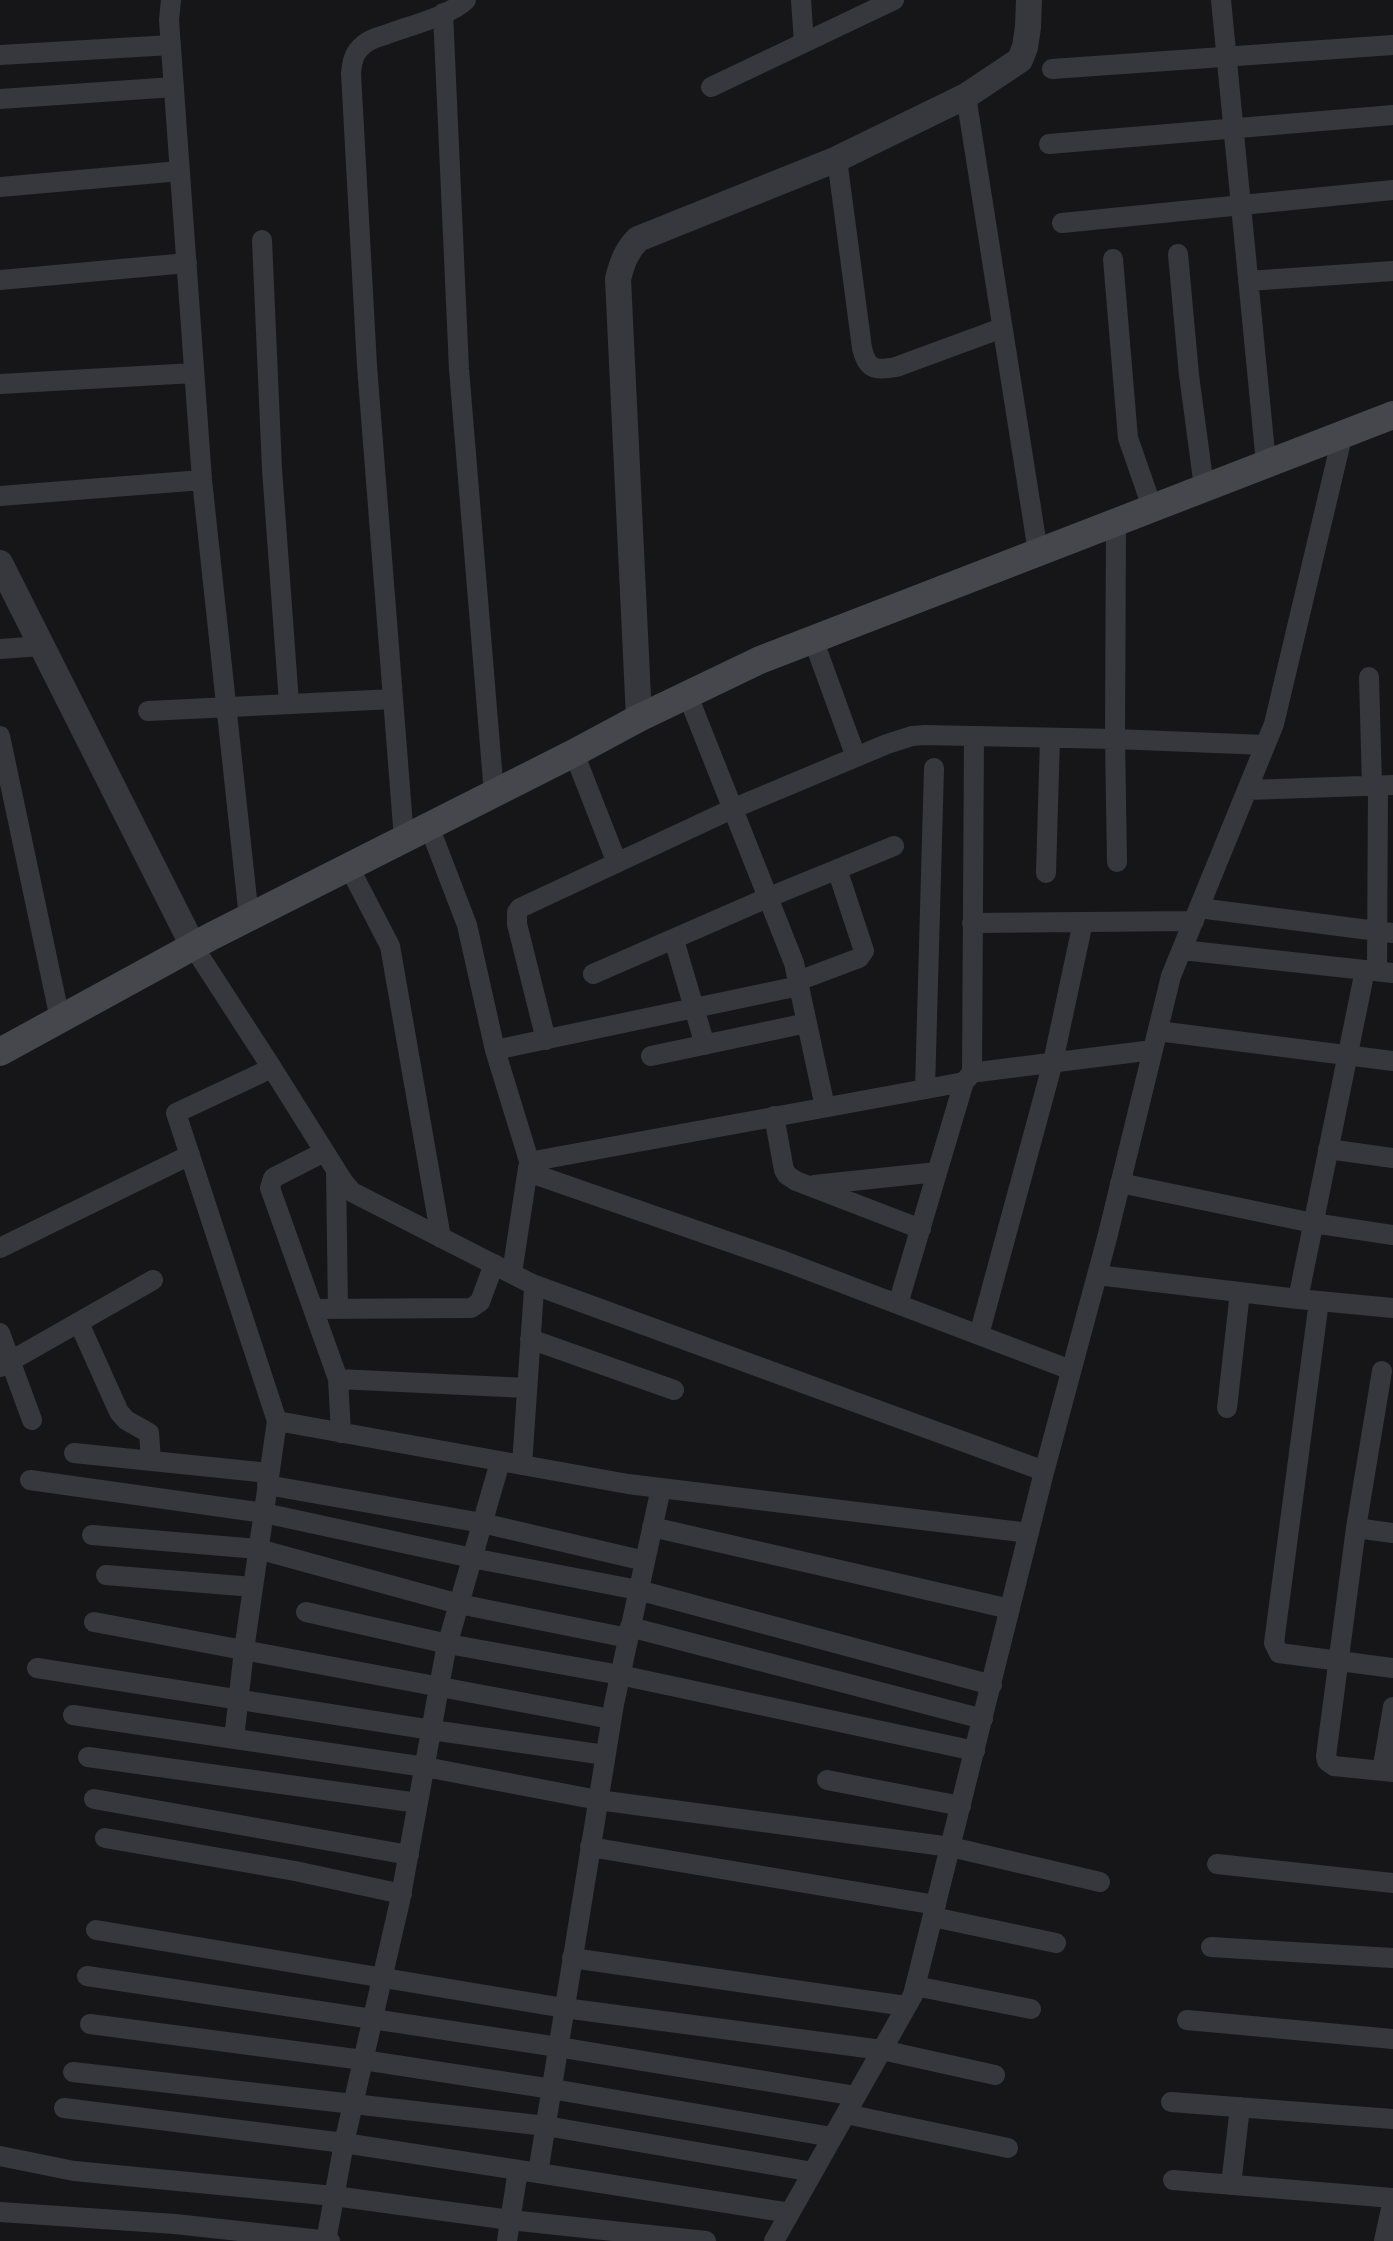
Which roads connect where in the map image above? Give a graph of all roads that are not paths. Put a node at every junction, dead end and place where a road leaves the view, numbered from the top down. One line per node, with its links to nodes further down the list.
1 (171, 0): 9 (street)
2 (466, 0): 7 (street)
3 (801, 0): 8 (street)
4 (894, 0): 8 (street)
5 (1029, 0): 16 (street)
6 (1221, 0): 12 (street)
7 (443, 13): 52 (street); 67 (street)
8 (804, 43): 15 (street)
9 (171, 45): 11 (street); 14 (street)
10 (1393, 45): 12 (street)
11 (0, 55)
12 (1226, 58): 13 (street); 19 (street)
13 (1052, 69)
14 (174, 87): 17 (street); 22 (street)
15 (711, 87)
16 (966, 96): 21 (street); 34 (street)
17 (0, 99)
18 (1393, 114): 19 (street)
19 (1233, 128): 20 (street); 25 (street)
20 (1050, 144)
21 (837, 159): 34 (street); 56 (street)
22 (180, 171): 23 (street); 30 (street)
23 (0, 187)
24 (1393, 190): 25 (street)
25 (1240, 206): 26 (street); 33 (street)
26 (1062, 223)
27 (262, 240): 53 (street)
28 (1178, 254): 41 (street)
29 (1113, 259): 43 (street)
30 (187, 263): 32 (street); 35 (street)
31 (1393, 271): 33 (street)
32 (0, 280)
33 (1248, 281): 39 (street)
34 (1002, 328): 45 (street)
35 (194, 373): 36 (street); 40 (street)
36 (0, 384)
37 (1393, 415): 38 (main road)
38 (1343, 433): 39 (main road); 61 (street)
39 (1266, 463): 41 (main road)
40 (202, 480): 42 (street); 54 (street)
41 (1204, 487): 43 (main road)
42 (0, 496)
43 (1152, 507): 44 (main road)
44 (1116, 521): 45 (main road); 60 (street)
45 (1038, 552): 47 (main road)
46 (0, 563): 48 (street)
47 (813, 639): 51 (main road); 63 (street)
48 (42, 646): 49 (street); 84 (street)
49 (0, 649)
50 (1369, 677): 65 (street)
51 (687, 696): 56 (main road); 68 (street)
52 (393, 699): 53 (street); 70 (street)
53 (289, 704): 54 (street)
54 (227, 706): 55 (street); 79 (street)
55 (148, 711)
56 (639, 718): 62 (main road)
57 (0, 736): 90 (street)
58 (974, 736): 59 (street); 63 (street); 81 (street)
59 (1050, 738): 60 (street); 76 (street)
60 (1115, 739): 61 (street); 72 (street)
61 (1265, 745): 66 (street)
62 (574, 753): 67 (main road); 73 (street)
63 (856, 757): 68 (street)
64 (934, 768): 103 (street)
65 (1381, 785): 66 (street); 82 (street)
66 (1247, 790): 78 (street)
67 (494, 794): 69 (main road)
68 (732, 809): 73 (street); 77 (street)
69 (429, 826): 70 (main road); 95 (street)
70 (404, 840): 74 (main road)
71 (894, 846): 75 (street)
72 (1117, 862)
73 (616, 863): 92 (street)
74 (349, 867): 79 (main road); 118 (street)
75 (837, 869): 77 (street); 88 (street)
76 (1046, 873)
77 (767, 898): 83 (street); 88 (street)
78 (1196, 914): 80 (street); 82 (street); 85 (street)
79 (249, 918): 84 (main road)
80 (1083, 922): 81 (street); 100 (street)
81 (972, 923): 102 (street)
82 (1386, 932): 86 (street)
83 (674, 940): 87 (street); 89 (street)
84 (193, 946): 90 (main road); 101 (street)
85 (1182, 950): 86 (street); 93 (street)
86 (1378, 971): 97 (street)
87 (593, 974)
88 (798, 983): 89 (street); 91 (street)
89 (694, 1008): 92 (street); 94 (street)
90 (60, 1019): 96 (main road)
91 (807, 1023): 94 (street); 104 (street)
92 (546, 1040): 95 (street)
93 (1155, 1041): 97 (street); 100 (street); 113 (street)
94 (705, 1045): 98 (street)
95 (495, 1050): 110 (street)
96 (0, 1052)
97 (1348, 1054): 99 (street); 106 (street)
98 (651, 1056)
99 (1393, 1061)
100 (1053, 1062): 102 (street); 133 (street)
101 (272, 1068): 107 (street); 108 (street)
102 (968, 1078): 103 (street); 112 (street)
103 (926, 1089): 104 (street)
104 (825, 1107): 105 (street)
105 (774, 1116): 110 (street); 114 (street)
106 (1328, 1149): 109 (street); 115 (street)
107 (324, 1152): 111 (street); 129 (street)
108 (190, 1155): 119 (street); 143 (street)
109 (1393, 1158)
110 (529, 1168): 120 (street); 127 (street)
111 (336, 1171): 118 (street); 130 (street)
112 (938, 1172): 114 (street); 116 (street)
113 (1120, 1183): 115 (street); 121 (street)
114 (808, 1186): 116 (street)
115 (1313, 1223): 117 (street); 125 (street)
116 (921, 1229): 127 (street)
117 (1393, 1235)
118 (441, 1238): 120 (street)
119 (0, 1248)
120 (503, 1269): 123 (street); 130 (street)
121 (1097, 1275): 124 (street); 136 (street)
122 (153, 1280): 131 (street)
123 (532, 1284): 134 (street); 149 (street)
124 (1240, 1292): 125 (street); 141 (street)
125 (1298, 1299): 126 (street)
126 (1319, 1301): 128 (street); 173 (street)
127 (898, 1304): 133 (street)
128 (1393, 1308)
129 (313, 1309): 130 (street); 138 (street)
130 (338, 1309)
131 (79, 1323): 135 (street); 146 (street)
132 (0, 1333): 135 (street)
133 (979, 1335): 136 (street)
134 (530, 1339): 139 (street); 140 (street)
135 (5, 1364): 142 (street)
136 (1071, 1370): 149 (street)
137 (1382, 1371): 156 (street)
138 (338, 1379): 139 (street); 144 (street)
139 (527, 1388): 148 (street)
140 (674, 1390)
141 (1227, 1408)
142 (32, 1420)
143 (277, 1421): 144 (street); 150 (street)
144 (341, 1433): 147 (street)
145 (74, 1454): 146 (street)
146 (151, 1461): 150 (street)
147 (500, 1462): 148 (street); 154 (street)
148 (522, 1465): 152 (street)
149 (1044, 1471): 157 (street)
150 (268, 1479): 153 (street); 154 (street)
151 (30, 1480): 153 (street)
152 (661, 1488): 155 (street); 157 (street)
153 (264, 1513): 160 (street); 161 (street)
154 (482, 1523): 161 (street); 162 (street)
155 (652, 1527): 162 (street); 167 (street)
156 (1356, 1528): 158 (street); 173 (street)
157 (1029, 1533): 167 (street)
158 (1393, 1533)
159 (92, 1535): 160 (street)
160 (258, 1549): 164 (street); 166 (street)
161 (472, 1558): 165 (street); 166 (street)
162 (645, 1561): 165 (street)
163 (105, 1575): 164 (street)
164 (253, 1587): 172 (street)
165 (639, 1590): 170 (street); 177 (street)
166 (459, 1604): 170 (street); 171 (street)
167 (1010, 1609): 177 (street)
168 (306, 1612): 171 (street)
169 (94, 1622): 172 (street)
170 (629, 1633): 176 (street); 183 (street)
171 (448, 1644): 176 (street); 178 (street)
172 (244, 1650): 178 (street); 179 (street)
173 (1337, 1660): 175 (street); 190 (street)
174 (37, 1668): 179 (street)
175 (1393, 1668)
176 (620, 1675): 182 (street); 186 (street)
177 (992, 1685): 183 (street)
178 (440, 1687): 182 (street); 184 (street)
179 (239, 1700): 184 (street); 185 (street)
180 (1393, 1707): 190 (street)
181 (73, 1715): 185 (street)
182 (611, 1719): 187 (street)
183 (983, 1719): 186 (street)
184 (432, 1730): 187 (street); 189 (street)
185 (234, 1739): 189 (street)
186 (975, 1751): 195 (street)
187 (605, 1755): 193 (street)
188 (88, 1757): 194 (street)
189 (425, 1767): 193 (street); 194 (street)
190 (1388, 1771)
191 (827, 1780): 195 (street)
192 (94, 1799): 199 (street)
193 (598, 1800): 197 (street); 198 (street)
194 (418, 1803): 199 (street)
195 (961, 1806): 198 (street)
196 (105, 1838): 203 (street)
197 (590, 1847): 204 (street); 208 (street)
198 (951, 1847): 201 (street); 204 (street)
199 (409, 1854): 203 (street)
200 (1217, 1864): 202 (street)
201 (1100, 1882)
202 (1393, 1883)
203 (402, 1894): 211 (street)
204 (934, 1911): 206 (street); 212 (street)
205 (96, 1930): 211 (street)
206 (1056, 1943)
207 (1211, 1947): 209 (street)
208 (572, 1958): 213 (street); 214 (street)
209 (1393, 1958)
210 (87, 1976): 216 (street)
211 (383, 1977): 214 (street); 216 (street)
212 (915, 1986): 213 (street); 215 (street)
213 (906, 2006): 221 (street)
214 (564, 2008): 220 (street); 221 (street)
215 (1031, 2009)
216 (373, 2019): 220 (street); 222 (street)
217 (1187, 2020): 219 (street)
218 (90, 2024): 222 (street)
219 (1393, 2039)
220 (558, 2047): 225 (street); 226 (street)
221 (882, 2050): 224 (street); 226 (street)
222 (363, 2060): 225 (street); 228 (street)
223 (73, 2072): 228 (street)
224 (995, 2075)
225 (552, 2089): 233 (street); 234 (street)
226 (856, 2096): 231 (street)
227 (1172, 2102): 229 (street)
228 (353, 2103): 233 (street); 235 (street)
229 (1240, 2107): 232 (street); 242 (street)
230 (64, 2108): 235 (street)
231 (846, 2114): 234 (street); 236 (street)
232 (1393, 2119)
233 (546, 2126): 239 (street); 240 (street)
234 (832, 2137): 239 (street)
235 (344, 2143): 238 (street); 243 (street)
236 (1008, 2148)
237 (0, 2156): 243 (street)
238 (518, 2170): 240 (street); 247 (street)
239 (813, 2172): 246 (street)
240 (538, 2173): 246 (street)
241 (1173, 2180): 242 (street)
242 (1231, 2185): 244 (street)
243 (334, 2196): 247 (street); 249 (street)
244 (1393, 2199): 252 (street)
245 (0, 2212): 249 (street)
246 (790, 2212): 248 (street)
247 (510, 2220): 250 (street); 251 (street)
248 (777, 2240)
249 (327, 2241)
250 (507, 2241)
251 (706, 2241)
252 (1384, 2241)

